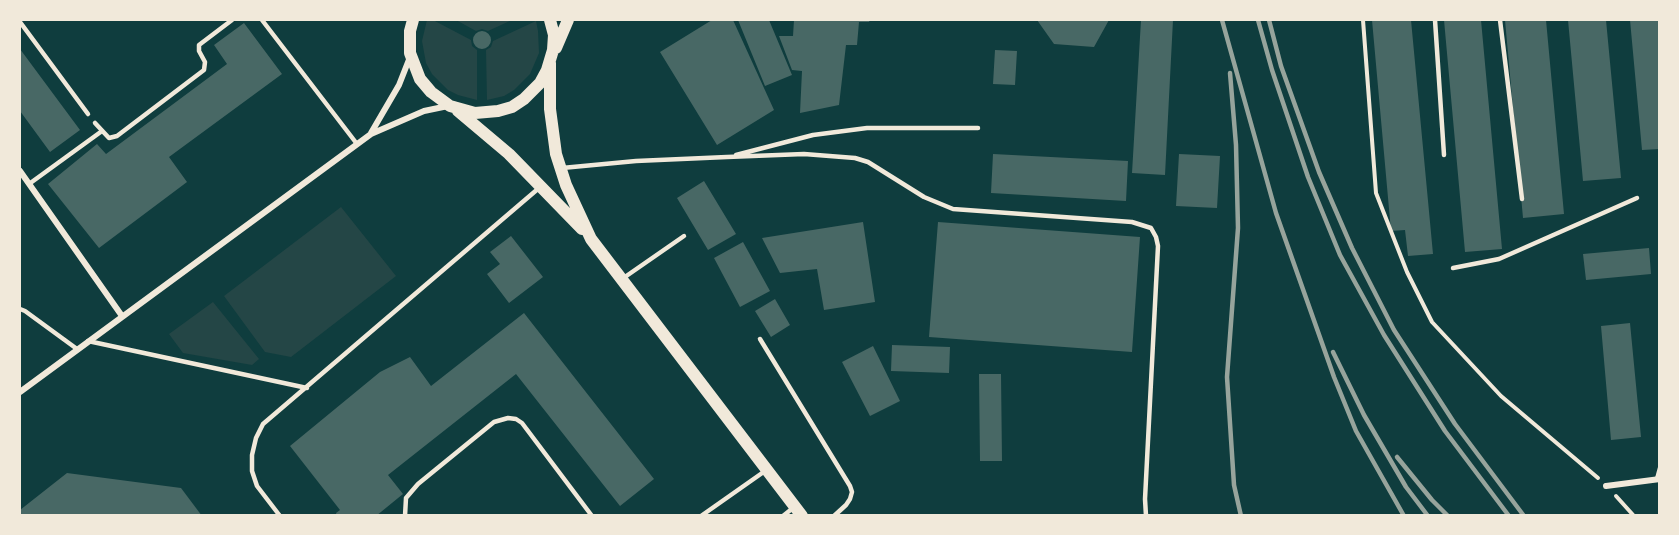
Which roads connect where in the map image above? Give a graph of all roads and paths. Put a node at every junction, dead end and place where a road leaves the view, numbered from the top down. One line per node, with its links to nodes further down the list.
1 (232, 20): 17 (lane)
2 (262, 20): 19 (lane)
3 (404, 20): 10 (main road)
4 (550, 20): 12 (main road)
5 (568, 20): 12 (main road)
6 (1363, 20): 42 (path)
7 (1435, 20): 20 (lane)
8 (1500, 20): 27 (lane)
9 (20, 22): 14 (lane)
10 (411, 25): 11 (main road)
11 (411, 53): 13 (main road); 18 (street)
12 (551, 60): 13 (main road); 22 (main road)
13 (452, 107): 18 (street); 25 (main road)
14 (88, 114)
15 (96, 123): 17 (lane)
16 (978, 128): 21 (lane)
17 (102, 131): 24 (lane)
18 (371, 134): 19 (street)
19 (357, 144): 33 (street)
20 (1444, 155)
21 (727, 157): 22 (lane); 50 (lane)
22 (560, 168): 29 (main road)
23 (20, 171): 24 (street)
24 (29, 184): 33 (street)
25 (541, 186): 29 (main road); 37 (lane)
26 (1637, 198): 30 (lane)
27 (1522, 199)
28 (684, 236): 31 (lane)
29 (591, 238): 31 (main road)
30 (1453, 268)
31 (622, 279): 40 (main road)
32 (20, 309): 36 (lane)
33 (122, 316): 35 (street)
34 (760, 339): 49 (lane)
35 (88, 341): 36 (street); 37 (lane)
36 (77, 349): 38 (street)
37 (306, 388): 44 (lane)
38 (20, 392)
39 (1659, 468): 41 (lane)
40 (767, 469): 43 (main road); 47 (lane)
41 (1658, 479): 42 (street)
42 (1606, 486): 51 (path)
43 (799, 511): 48 (lane)
44 (280, 516)
45 (405, 516): 46 (lane)
46 (592, 516)
47 (701, 516)
48 (783, 516)
49 (834, 516)
50 (1146, 516)
51 (1634, 516)

